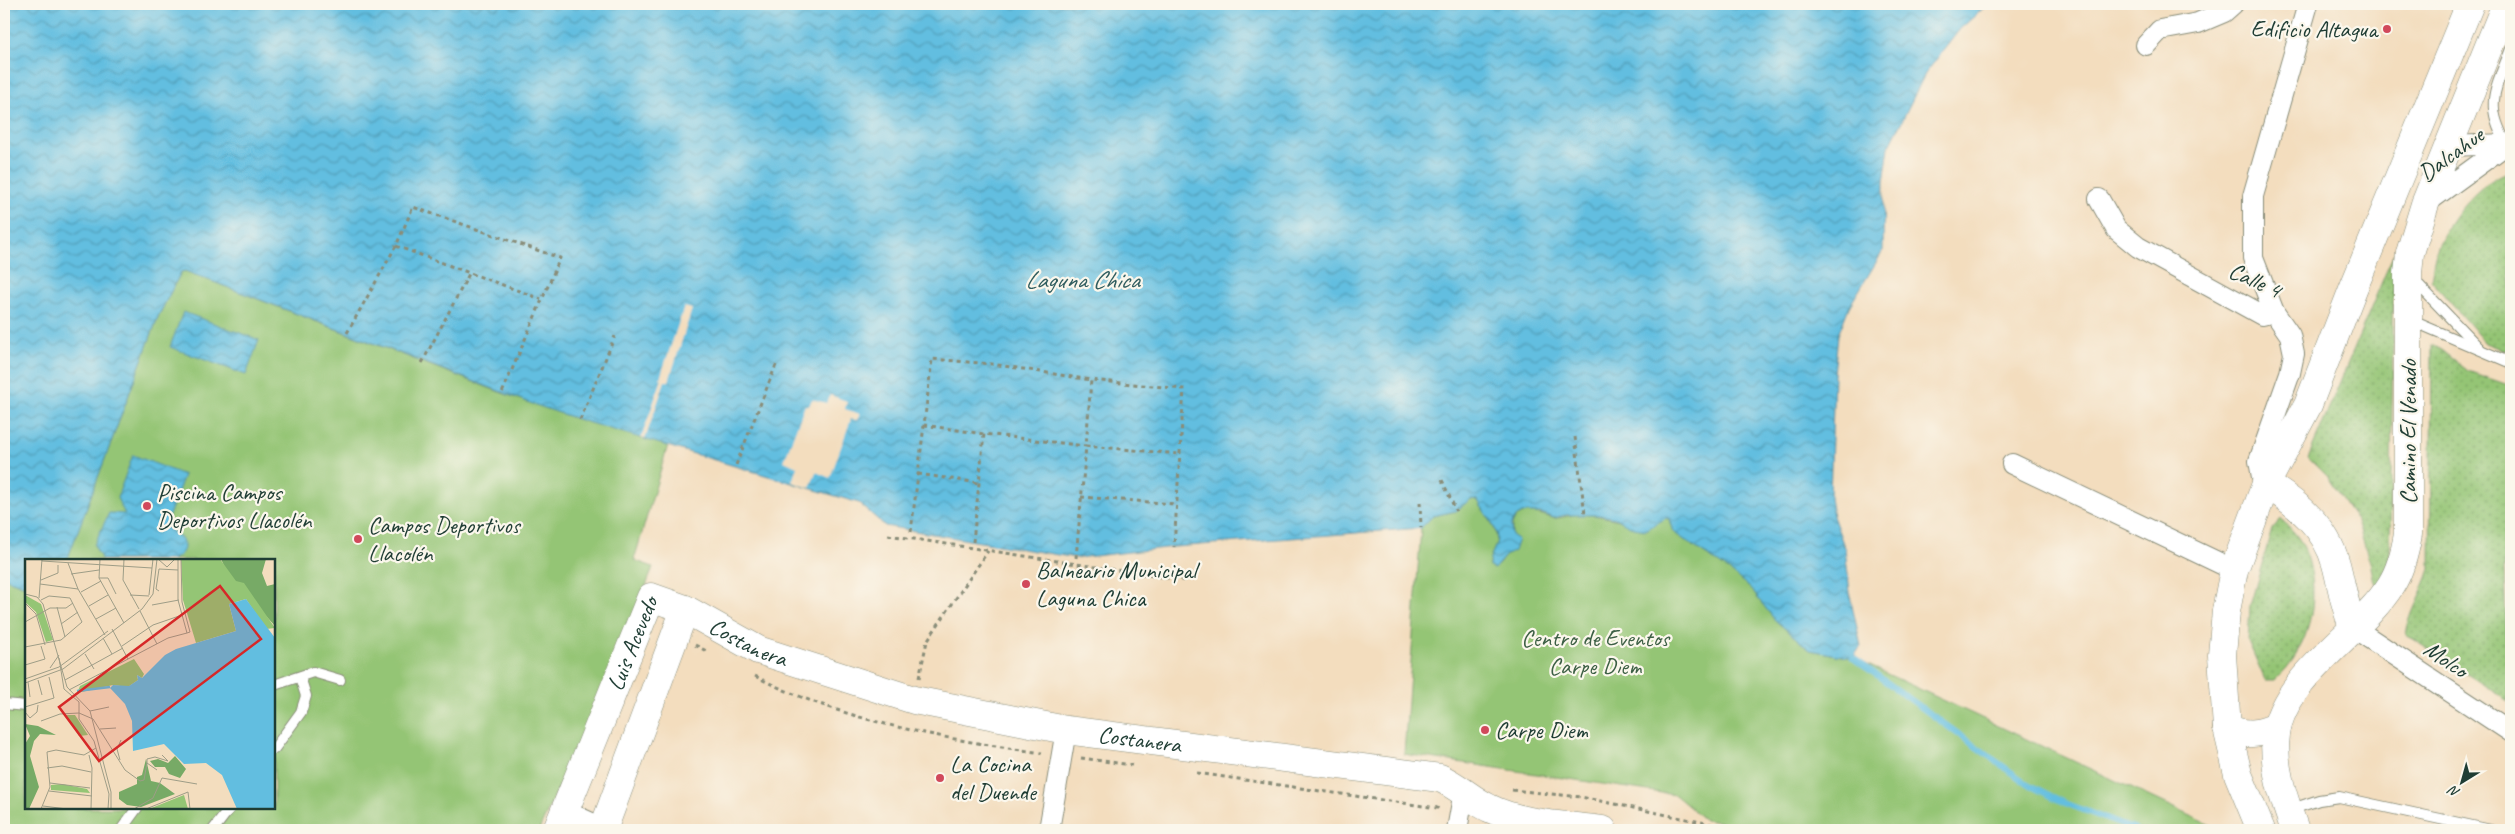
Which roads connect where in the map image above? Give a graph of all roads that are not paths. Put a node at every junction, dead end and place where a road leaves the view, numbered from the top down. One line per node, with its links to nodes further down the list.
1 (2233, 4): 5 (street)
2 (2308, 4): 13 (street)
3 (2470, 4): 9 (street)
4 (2506, 4): 8 (street, Camino El Venado)
5 (2146, 45)
6 (2511, 49): 7 (lane)
7 (2509, 144): 8 (street, Dalcahue); 11 (street, Dalcahue)
8 (2449, 146): 9 (street); 11 (street, Camino El Venado)
9 (2392, 196): 18 (street)
10 (2099, 200): 13 (street, Calle 4)
11 (2425, 204): 12 (street, Camino El Venado)
12 (2408, 274): 14 (street, Camino El Venado); 15 (lane)
13 (2274, 312): 18 (street, Calle 4)
14 (2409, 320): 15 (lane); 21 (street, Camino El Venado)
15 (2484, 354): 16 (lane)
16 (2511, 363)
17 (2012, 464): 19 (street)
18 (2266, 484): 19 (street); 21 (street)
19 (2234, 570): 28 (street)
20 (685, 609): 29 (street, Costanera); 35 (street, Luis Acevedo); 39 (street, Luis Acevedo)
21 (2354, 628): 27 (street, Camino El Venado); 30 (street, Molco)
22 (300, 677): 23 (lane); 24 (lane); 31 (lane)
23 (340, 680)
24 (275, 685)
25 (4, 704): 26 (lane)
26 (25, 706)
27 (2278, 726): 28 (street); 36 (street, Camino El Venado)
28 (2227, 728): 43 (street)
29 (1066, 730): 32 (street, Costanera); 40 (street)
30 (2511, 731)
31 (275, 748)
32 (1464, 790): 41 (street); 42 (street, Costanera)
33 (136, 809): 37 (lane)
34 (229, 809): 38 (lane)
35 (561, 820): 39 (street)
36 (2291, 820): 44 (lane)
37 (121, 830)
38 (213, 830)
39 (605, 830)
40 (1049, 830)
41 (1457, 830)
42 (1603, 830)
43 (2262, 830)
44 (2491, 830)

